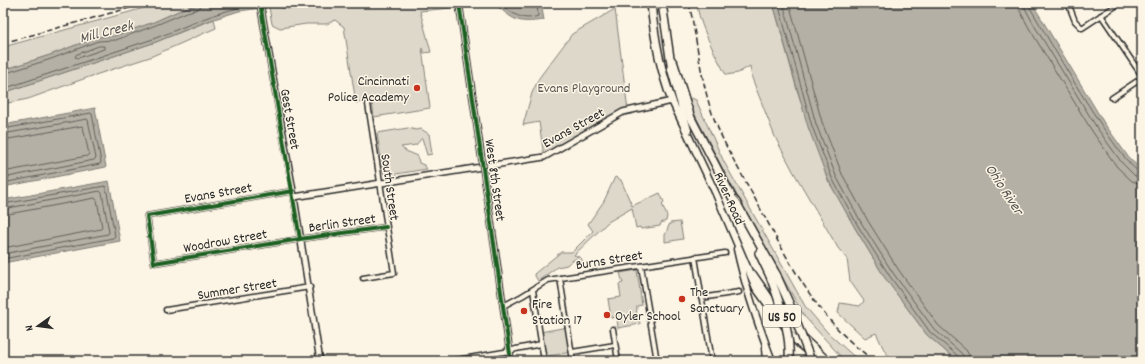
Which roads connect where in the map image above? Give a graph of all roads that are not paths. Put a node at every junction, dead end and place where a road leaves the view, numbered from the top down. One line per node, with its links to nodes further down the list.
1 (260, 3): 15 (street, Gest Street)
2 (459, 3): 32 (main road, West 8th Street, bridge)
3 (651, 3): 11 (highway, US 50)
4 (662, 3): 8 (highway)
5 (1068, 3): 7 (street)
6 (1120, 3): 7 (street)
7 (1101, 15): 9 (street)
8 (673, 70): 13 (main road, River Road / US 50); 25 (highway)
9 (1142, 77): 10 (street)
10 (1112, 98)
11 (672, 101): 13 (main road, River Road / US 50); 14 (street, Evans Street)
12 (368, 104): 14 (street, South Street)
13 (692, 143): 18 (main road, River Road / US 50)
14 (380, 184): 16 (street, Evans Street); 17 (street, South Street)
15 (293, 191): 16 (street, Gest Street); 22 (street, Evans Street)
16 (294, 197): 19 (street, Gest Street)
17 (386, 227): 19 (street, Berlin Street); 26 (street, South Street)
18 (734, 236): 23 (main road, River Road / US 50); 35 (main road)
19 (300, 239): 22 (street, Woodrow Street); 28 (street, Gest Street)
20 (725, 253): 21 (street, Burns Street)
21 (695, 257): 24 (street, Burns Street); 31 (street)
22 (154, 263)
23 (746, 263): 53 (main road, River Road / US 50); 54 (main road, River Road / US 50)
24 (641, 266): 27 (street, Burns Street); 47 (street)
25 (773, 275): 51 (highway, bridge); 52 (highway, bridge)
26 (363, 278)
27 (560, 278): 29 (street, Burns Street); 39 (street)
28 (309, 287): 33 (street, Summer Street); 41 (street, Gest Street)
29 (533, 290): 32 (street, Burns Street); 36 (street)
30 (739, 292): 31 (street)
31 (701, 298): 48 (street)
32 (502, 304): 38 (main road, West 8th Street)
33 (166, 310)
34 (613, 329): 37 (street)
35 (763, 339): 49 (main road); 50 (main road)
36 (541, 344): 38 (street); 44 (street)
37 (615, 345): 39 (street); 46 (street)
38 (510, 351): 40 (street); 43 (main road, West 8th Street)
39 (572, 352): 45 (street)
40 (459, 360): 42 (street)
41 (320, 361)
42 (451, 361)
43 (511, 361)
44 (544, 361)
45 (573, 361)
46 (618, 361)
47 (657, 361)
48 (712, 361)
49 (766, 361)
50 (772, 361)
51 (789, 361)
52 (811, 361)
53 (820, 361)
54 (828, 361)

